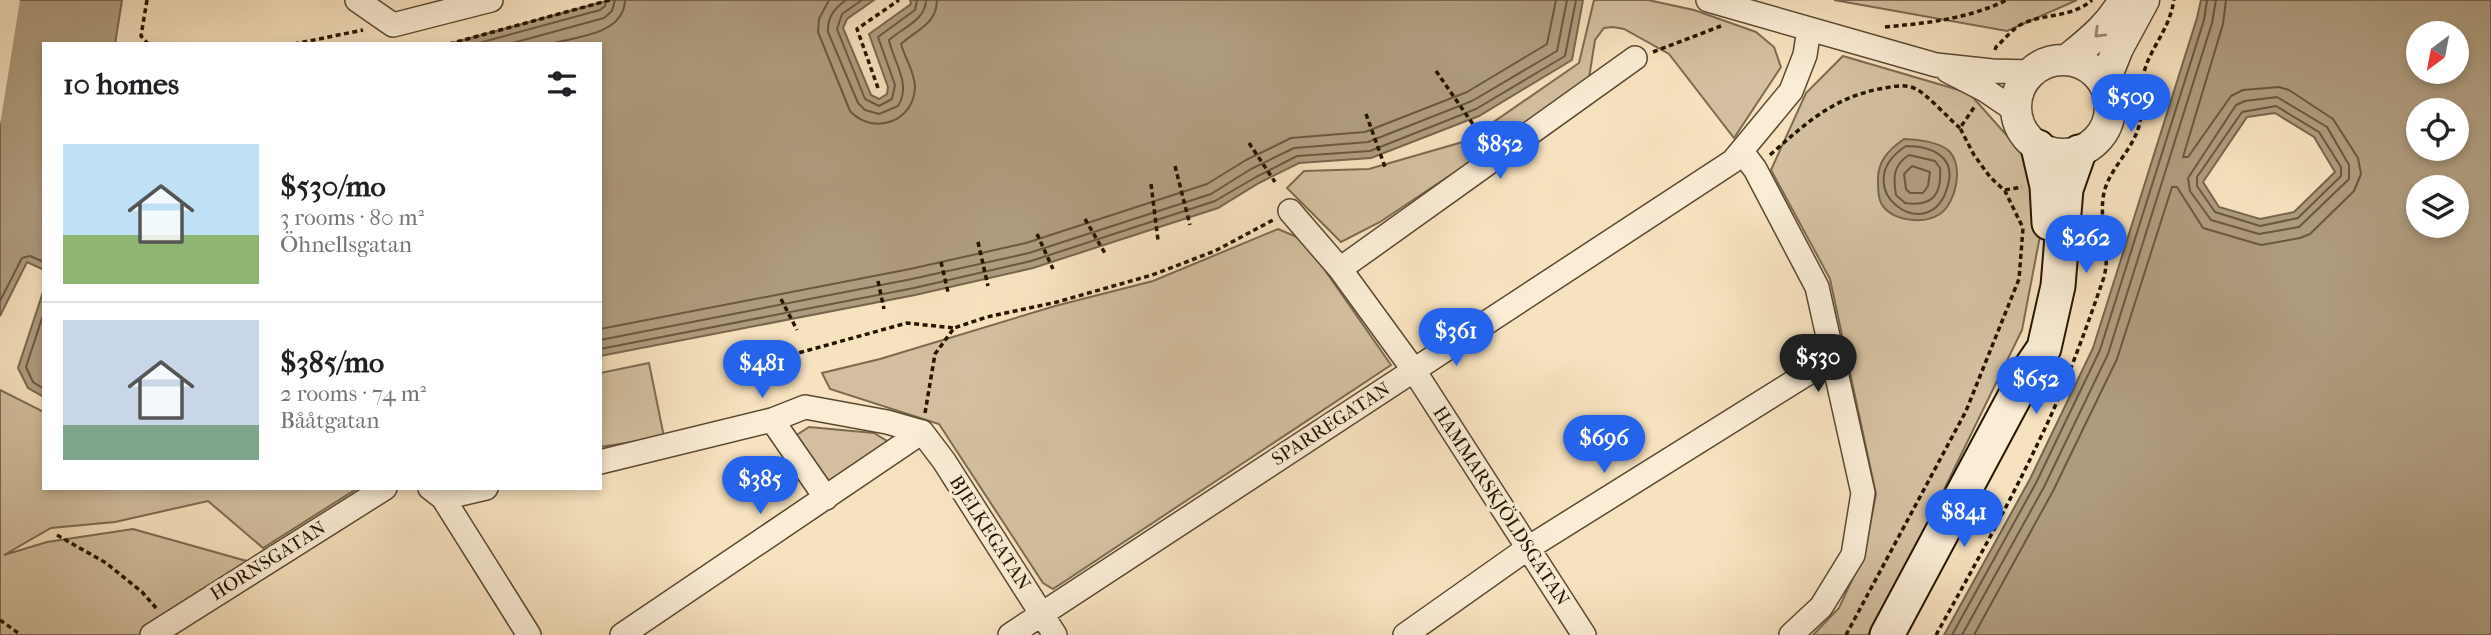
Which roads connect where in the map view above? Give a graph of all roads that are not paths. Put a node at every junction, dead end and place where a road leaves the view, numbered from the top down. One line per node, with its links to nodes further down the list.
1 (491, 0): 5 (street)
2 (1708, 0): 6 (street)
3 (2123, 0): 8 (street, one-way to 8)
4 (2144, 0): 11 (street)
5 (361, 3)
6 (1809, 29): 9 (street); 15 (street, SPARREGATAN)
7 (1635, 58): 17 (street)
8 (2067, 60): 10 (street); 11 (street)
9 (1936, 65): 10 (street); 12 (street)
10 (2031, 72): 12 (street)
11 (2104, 83): 14 (street)
12 (2016, 111): 13 (street)
13 (2038, 147): 14 (street); 20 (main road)
14 (2079, 152): 20 (main road)
15 (1749, 160): 18 (street); 19 (street, SPARREGATAN)
16 (1290, 211): 17 (street, HAMMARSKJÖLDSGATAN)
17 (1340, 269): 19 (street, HAMMARSKJÖLDSGATAN)
18 (1832, 358): 28 (street); 37 (street)
19 (1413, 369): 28 (street, HAMMARSKJÖLDSGATAN); 29 (street, SPARREGATAN)
20 (2029, 370): 38 (main road)
21 (772, 420): 22 (street); 23 (street); 27 (street)
22 (922, 432): 27 (street); 29 (street, BJELKEGATAN)
23 (602, 462)
24 (382, 490): 30 (street, HORNSGATAN)
25 (466, 490): 26 (street)
26 (437, 493): 31 (street)
27 (826, 498): 32 (street)
28 (1528, 548): 35 (street); 36 (street, HAMMARSKJÖLDSGATAN)
29 (1042, 614): 33 (street, SPARREGATAN); 34 (street, BJELKEGATAN)
30 (161, 629)
31 (529, 635)
32 (622, 635)
33 (1010, 635)
34 (1055, 635)
35 (1405, 635)
36 (1584, 635)
37 (1791, 635)
38 (1887, 635)

